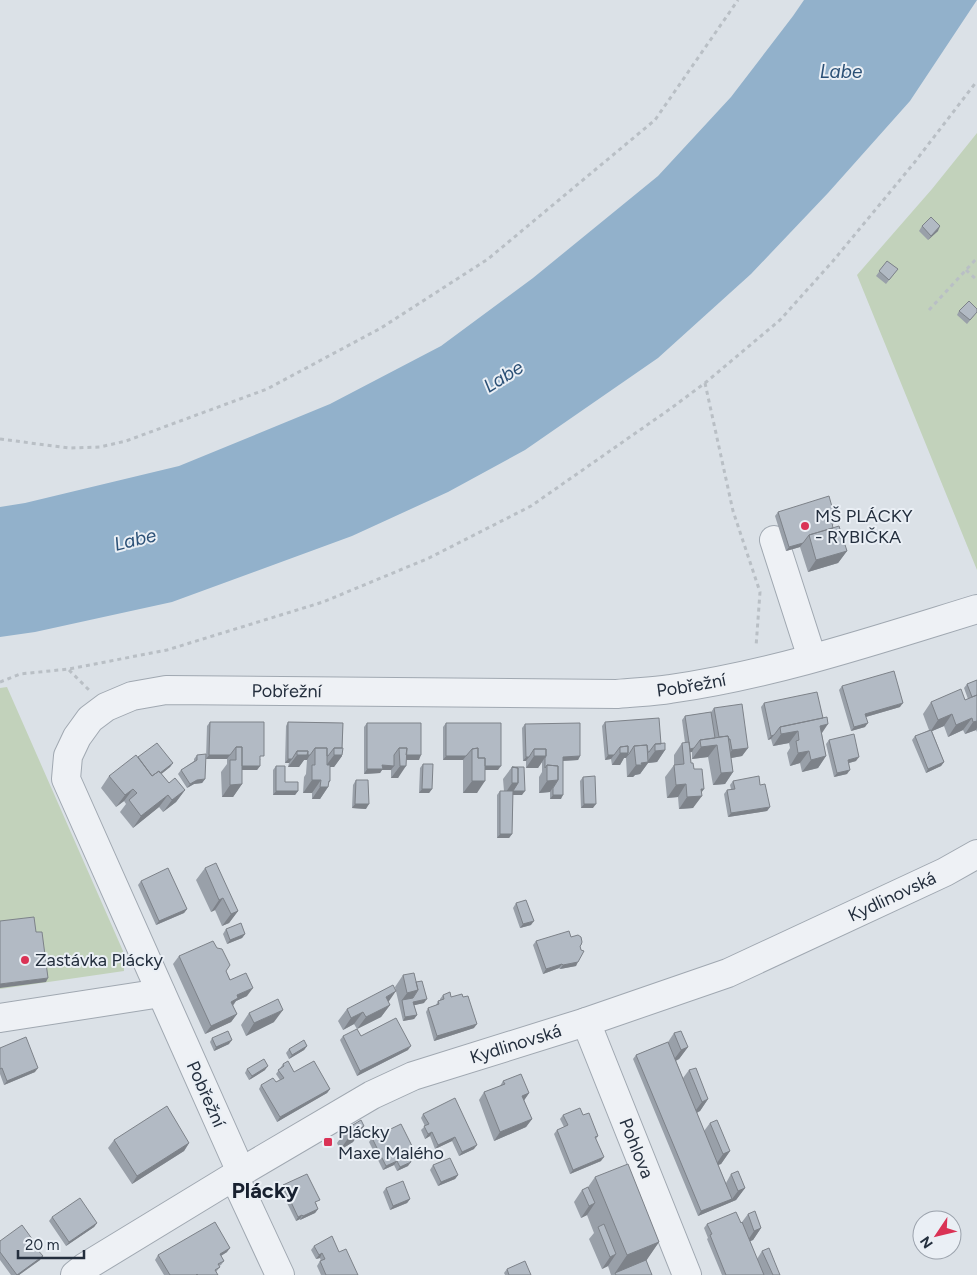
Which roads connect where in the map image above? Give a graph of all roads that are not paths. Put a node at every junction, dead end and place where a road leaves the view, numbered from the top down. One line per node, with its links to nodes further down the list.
1 (774, 540): 3 (street)
2 (977, 609): 3 (street, Pobřežní)
3 (812, 658): 5 (street, Pobřežní)
4 (977, 854): 7 (street, Kydlinovská)
5 (161, 993): 6 (street); 8 (street, Pobřežní)
6 (0, 1018)
7 (586, 1022): 8 (street, Kydlinovská); 11 (street, Pohlova)
8 (237, 1174): 9 (street, Kydlinovská); 10 (street, Pobřežní)
9 (75, 1275)
10 (280, 1275)
11 (687, 1275)

